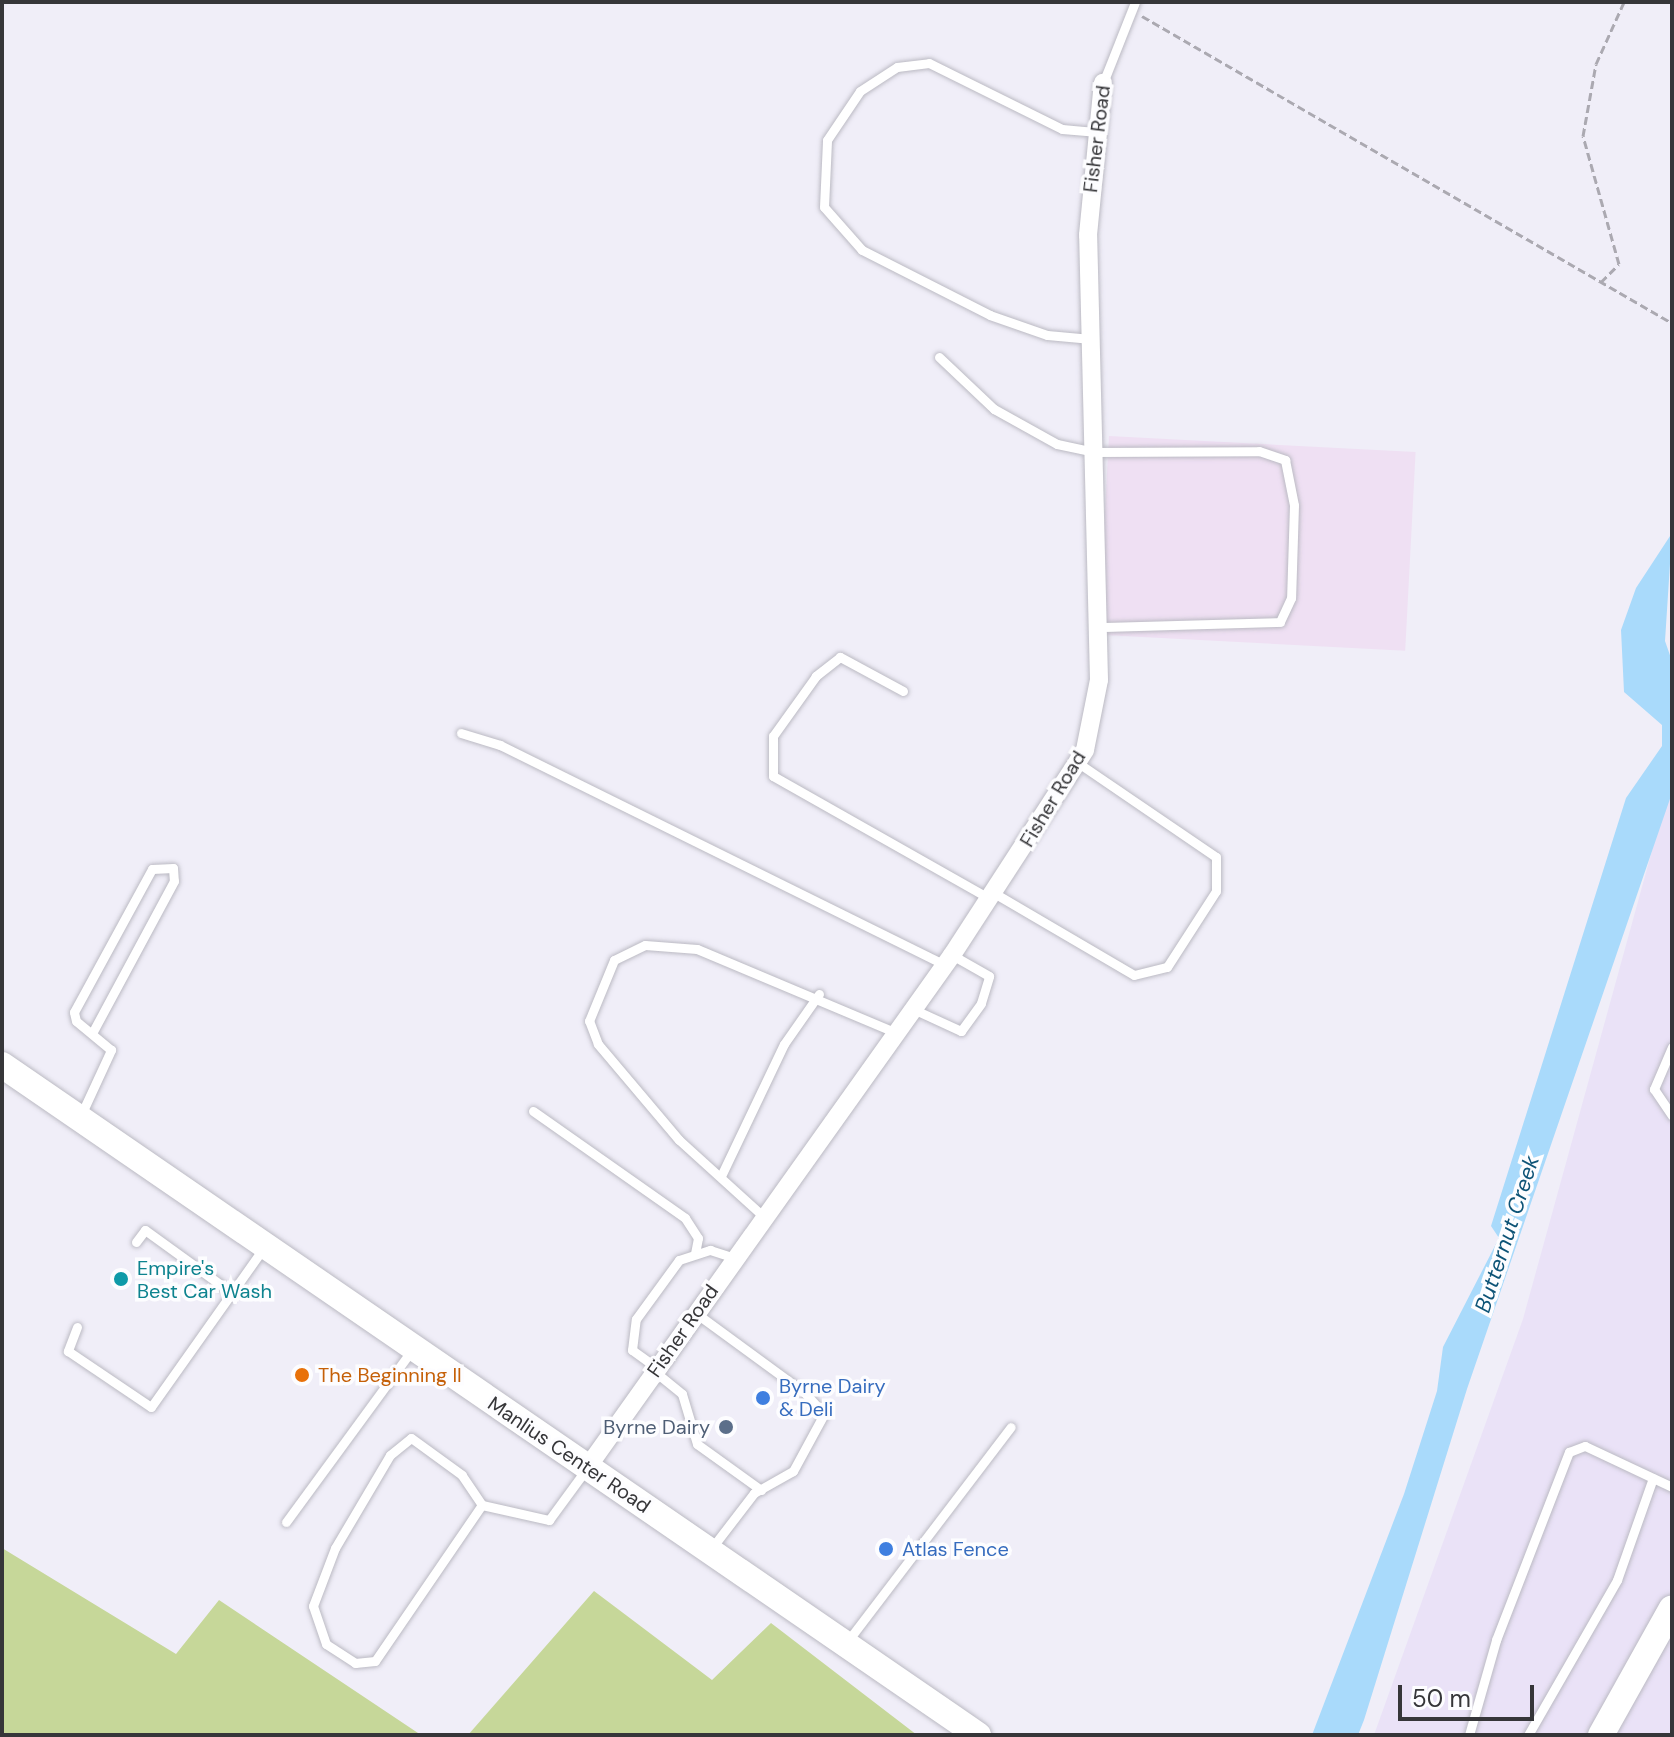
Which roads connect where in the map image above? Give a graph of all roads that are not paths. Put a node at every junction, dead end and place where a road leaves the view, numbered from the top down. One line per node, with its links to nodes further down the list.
1 (1133, 6): 2 (lane, Fisher Road)
2 (1103, 83): 3 (street, Fisher Road)
3 (1095, 132): 4 (street, Fisher Road); 4 (lane)
4 (1091, 339): 6 (street, Fisher Road)
5 (939, 357): 6 (lane)
6 (1095, 452): 7 (street, Fisher Road); 7 (lane)
7 (1100, 627): 10 (street, Fisher Road)
8 (903, 691): 11 (lane)
9 (461, 733): 12 (lane)
10 (1078, 763): 11 (street, Fisher Road); 11 (lane)
11 (992, 896): 12 (street, Fisher Road)
12 (948, 960): 14 (street, Fisher Road); 14 (lane)
13 (819, 994): 16 (lane); 22 (lane); 22 (lane)
14 (913, 1009): 16 (street, Fisher Road)
15 (92, 1033): 15 (lane); 21 (lane)
16 (897, 1033): 23 (street, Fisher Road)
17 (1672, 1047): 20 (lane)
18 (4, 1071): 21 (main road, Manlius Center Road)
19 (533, 1111): 26 (lane)
20 (1672, 1116)
21 (80, 1119): 25 (main road, Manlius Center Road)
22 (721, 1176): 23 (lane)
23 (764, 1217): 27 (street, Fisher Road)
24 (136, 1242): 28 (lane)
25 (265, 1246): 28 (lane); 31 (main road, Manlius Center Road)
26 (695, 1254): 27 (lane); 32 (lane)
27 (735, 1258): 29 (street, Fisher Road)
28 (232, 1293): 30 (lane)
29 (695, 1313): 32 (street, Fisher Road); 37 (lane)
30 (77, 1327)
31 (413, 1348): 34 (main road, Manlius Center Road); 39 (lane)
32 (655, 1370): 34 (street, Fisher Road); 37 (lane)
33 (1011, 1427): 42 (lane)
34 (587, 1468): 38 (lane); 40 (main road, Manlius Center Road)
35 (1653, 1478): 36 (lane); 44 (lane); 45 (lane)
36 (1672, 1487)
37 (761, 1490): 40 (lane)
38 (482, 1505): 38 (lane)
39 (286, 1522)
40 (709, 1552): 42 (main road, Manlius Center Road)
41 (1672, 1608): 46 (main road)
42 (845, 1644): 43 (main road, Manlius Center Road)
43 (978, 1735)
44 (1469, 1735)
45 (1528, 1735)
46 (1601, 1735)

